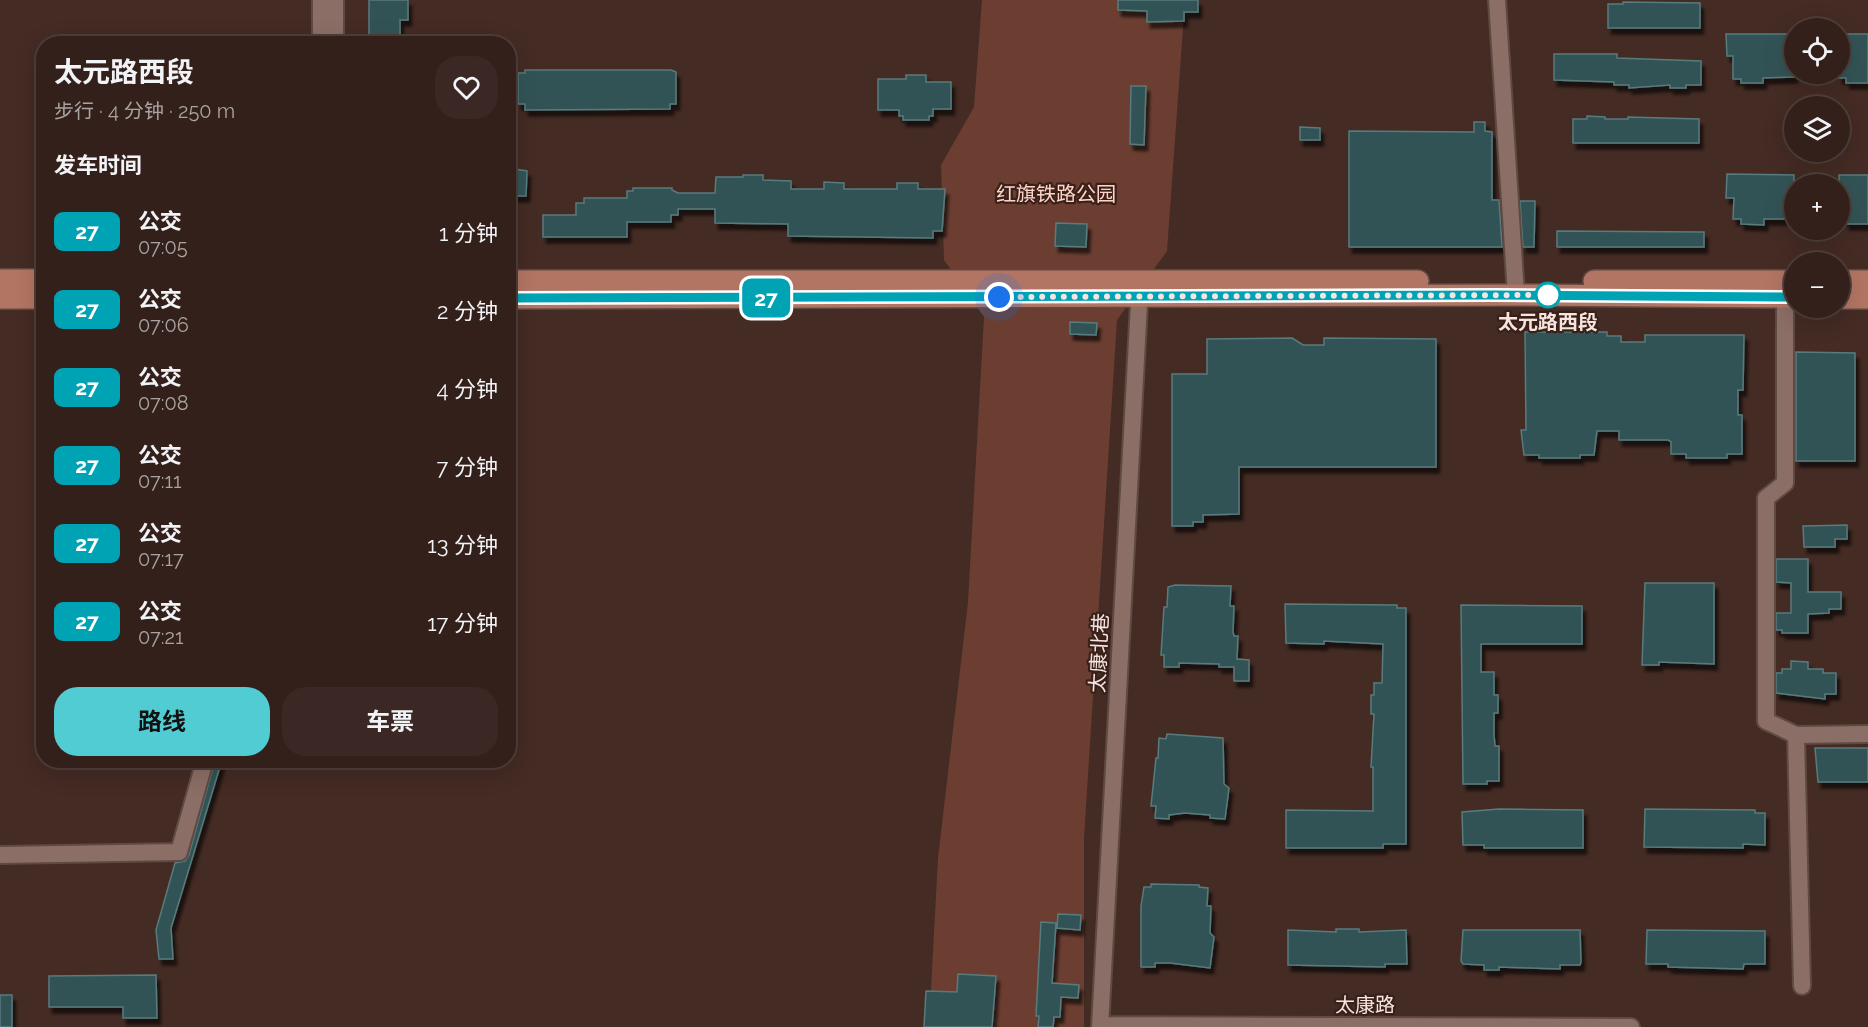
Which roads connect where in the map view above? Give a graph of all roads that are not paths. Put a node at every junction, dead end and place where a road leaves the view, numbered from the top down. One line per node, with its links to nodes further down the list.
1 (321, 0): 4 (street)
2 (335, 0): 5 (street)
3 (1497, 0): 11 (street)
4 (321, 36)
5 (335, 36)
6 (0, 280): 7 (main road)
7 (36, 280)
8 (516, 281): 12 (main road)
9 (1850, 281): 10 (main road)
10 (1868, 281)
11 (1516, 288): 12 (main road); 13 (main road)
12 (1140, 289): 16 (main road); 25 (street, 太康北巷)
13 (1784, 292)
14 (0, 298): 15 (main road)
15 (36, 298)
16 (516, 298)
17 (1850, 298): 18 (main road)
18 (1868, 298)
19 (1790, 318): 21 (street)
20 (1868, 734): 21 (street)
21 (1796, 735): 24 (street)
22 (203, 768): 23 (street)
23 (0, 855)
24 (1802, 986)
25 (1100, 1026): 26 (street, 太康路)
26 (1631, 1027)

